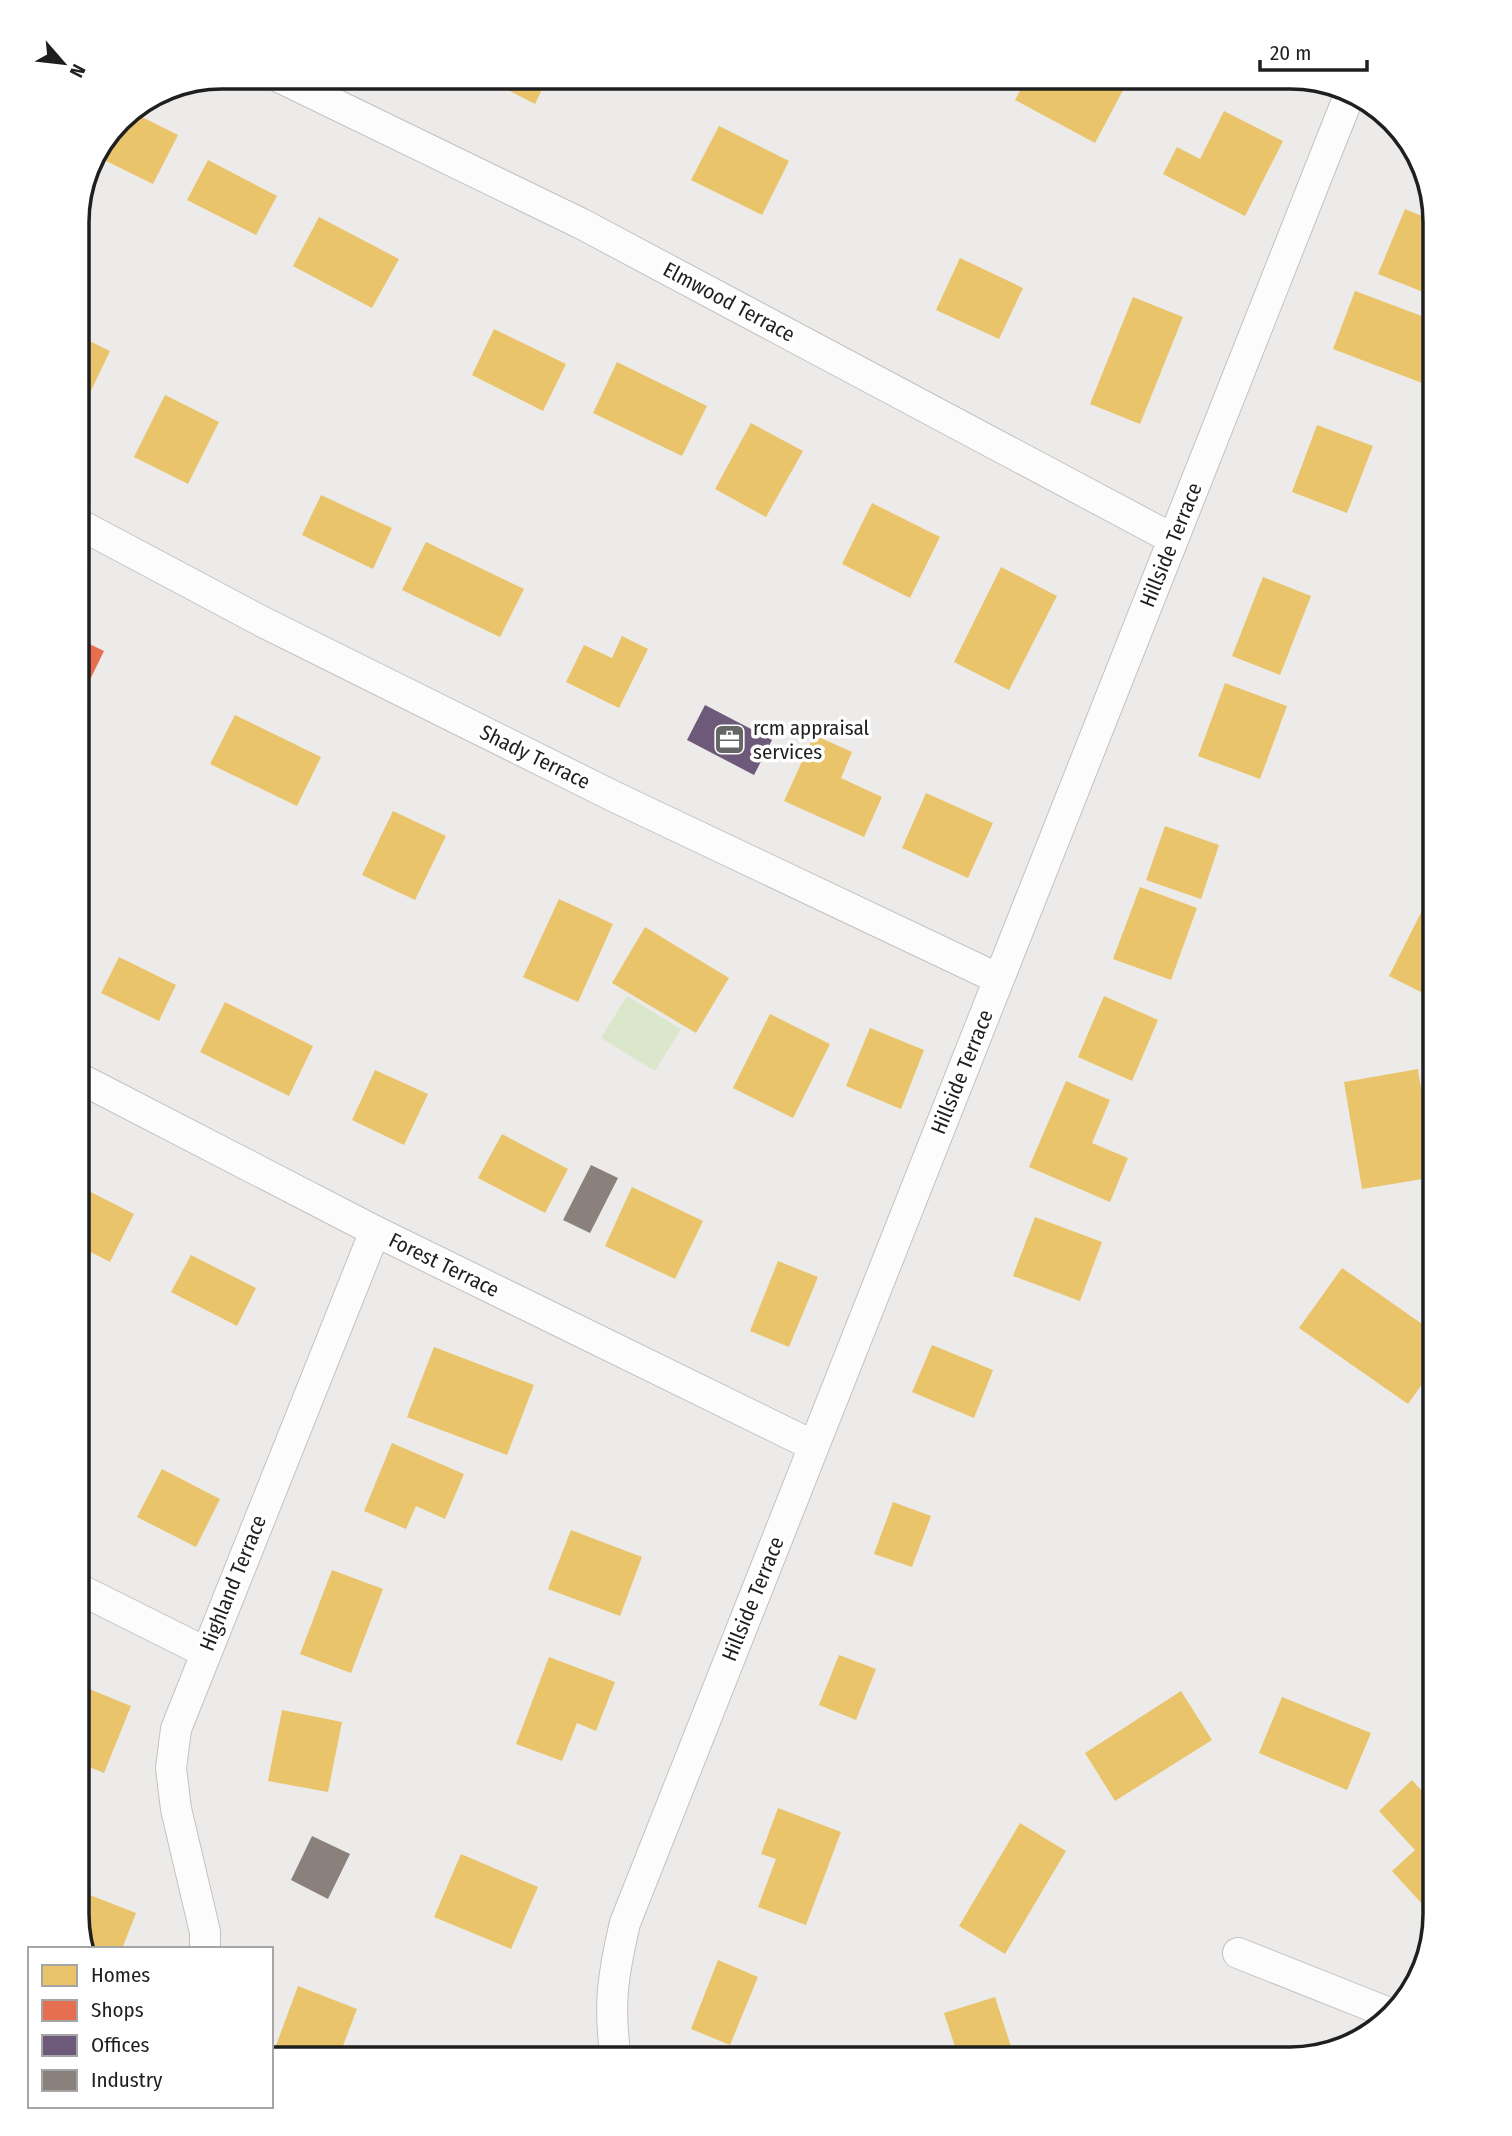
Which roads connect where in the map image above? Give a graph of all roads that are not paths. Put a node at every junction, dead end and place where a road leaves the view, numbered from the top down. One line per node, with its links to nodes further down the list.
1 (304, 89): 4 (street, Elmwood Terrace)
2 (1346, 102): 4 (street, Hillside Terrace)
3 (90, 530): 5 (street, Shady Terrace)
4 (1173, 538): 5 (street, Hillside Terrace)
5 (999, 979): 8 (street, Hillside Terrace)
6 (89, 1083): 7 (street, Forest Terrace)
7 (375, 1231): 8 (street, Forest Terrace); 10 (street, Highland Terrace)
8 (814, 1446): 14 (street, Hillside Terrace)
9 (89, 1594): 10 (street)
10 (205, 1653): 11 (street, Highland Terrace)
11 (205, 1947)
12 (1238, 1952): 13 (street)
13 (1382, 2010)
14 (615, 2046)

